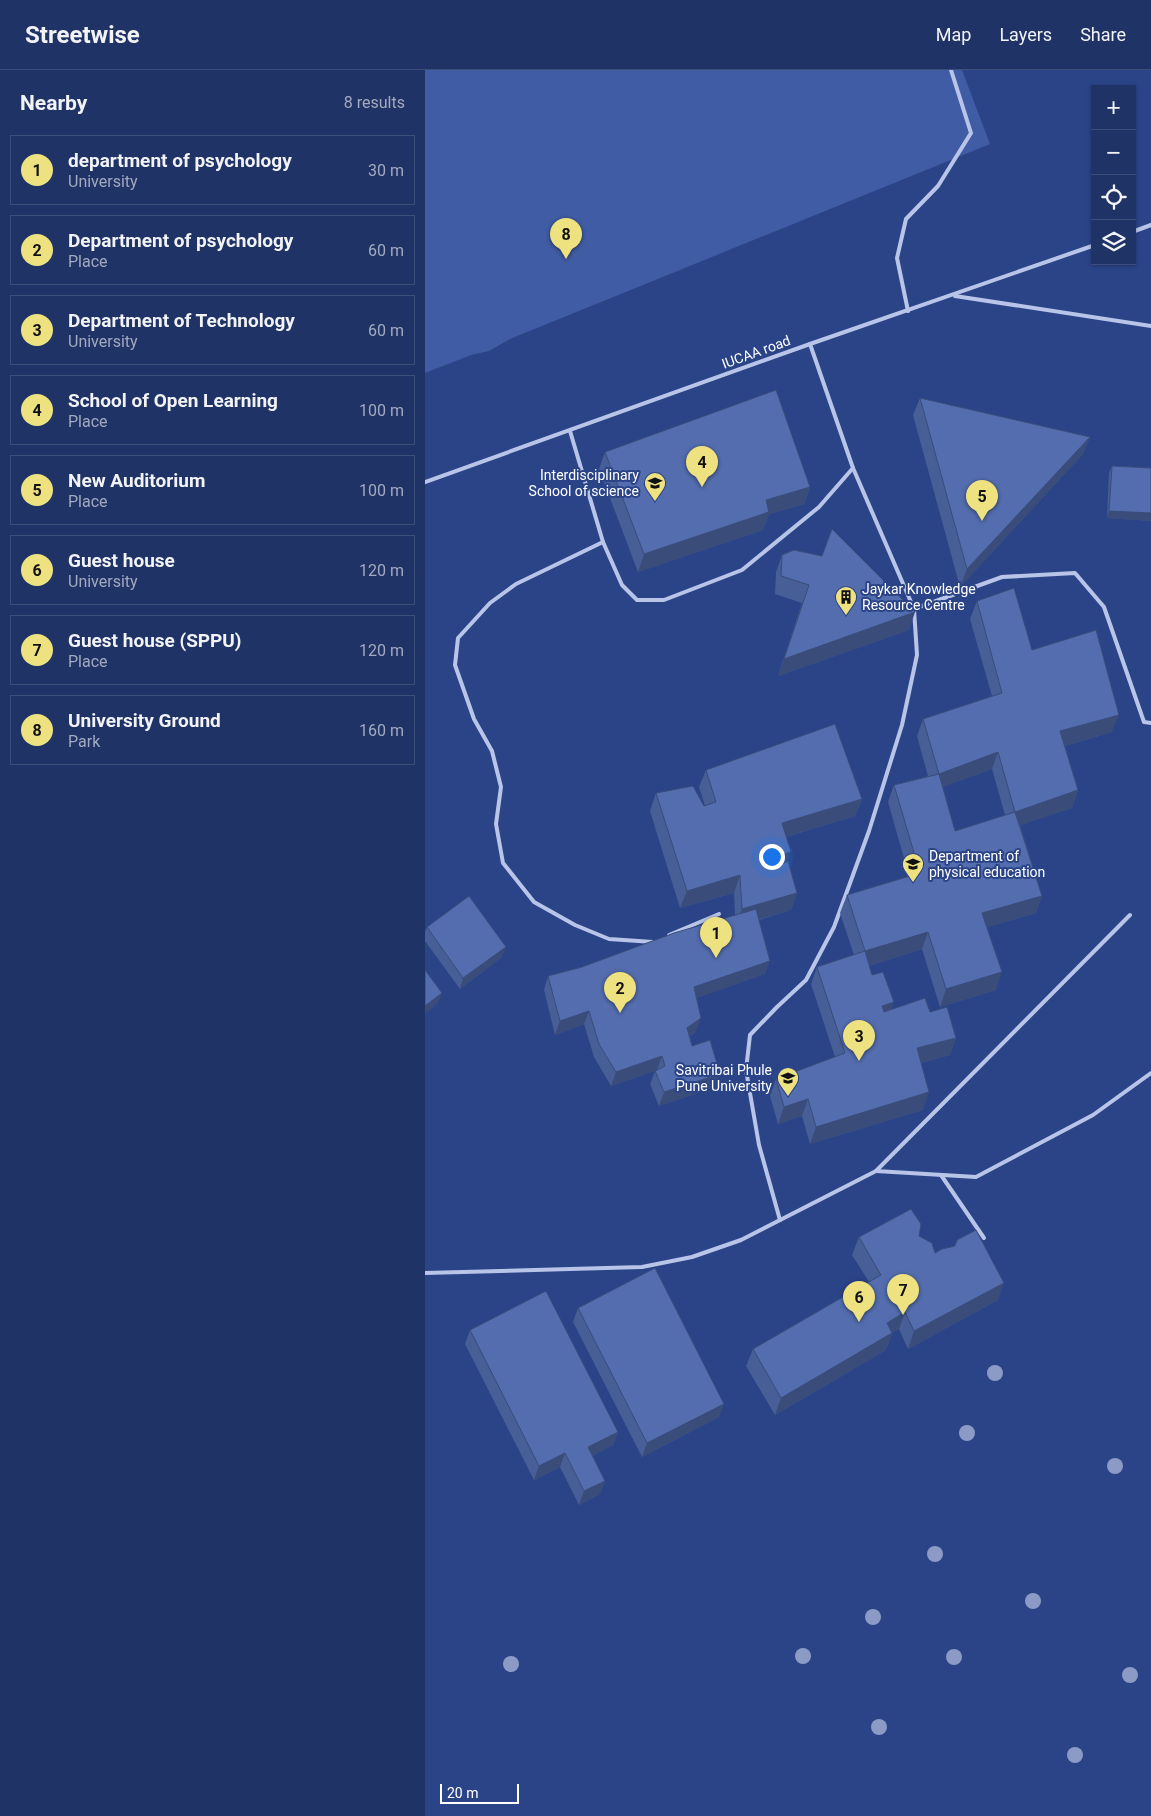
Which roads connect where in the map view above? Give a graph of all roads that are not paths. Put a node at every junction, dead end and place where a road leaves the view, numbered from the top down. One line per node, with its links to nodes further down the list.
1 (951, 70): 6 (lane)
2 (1151, 225): 3 (lane)
3 (1136, 231)
4 (1091, 246): 5 (lane, IUCAA road)
5 (953, 296): 6 (lane, IUCAA road); 7 (lane)
6 (908, 311): 8 (lane, IUCAA road)
7 (1151, 326)
8 (810, 344): 9 (lane, IUCAA road); 10 (lane)
9 (569, 431): 11 (lane, IUCAA road); 12 (lane)
10 (853, 468): 12 (lane); 13 (lane)
11 (425, 482)
12 (603, 542): 15 (lane)
13 (914, 609): 14 (lane); 20 (lane)
14 (1151, 723)
15 (719, 914)
16 (1130, 915): 18 (lane)
17 (1151, 1073): 19 (lane)
18 (876, 1171): 19 (lane); 20 (lane)
19 (941, 1175): 21 (lane)
20 (780, 1220): 22 (lane)
21 (983, 1238)
22 (425, 1273)

